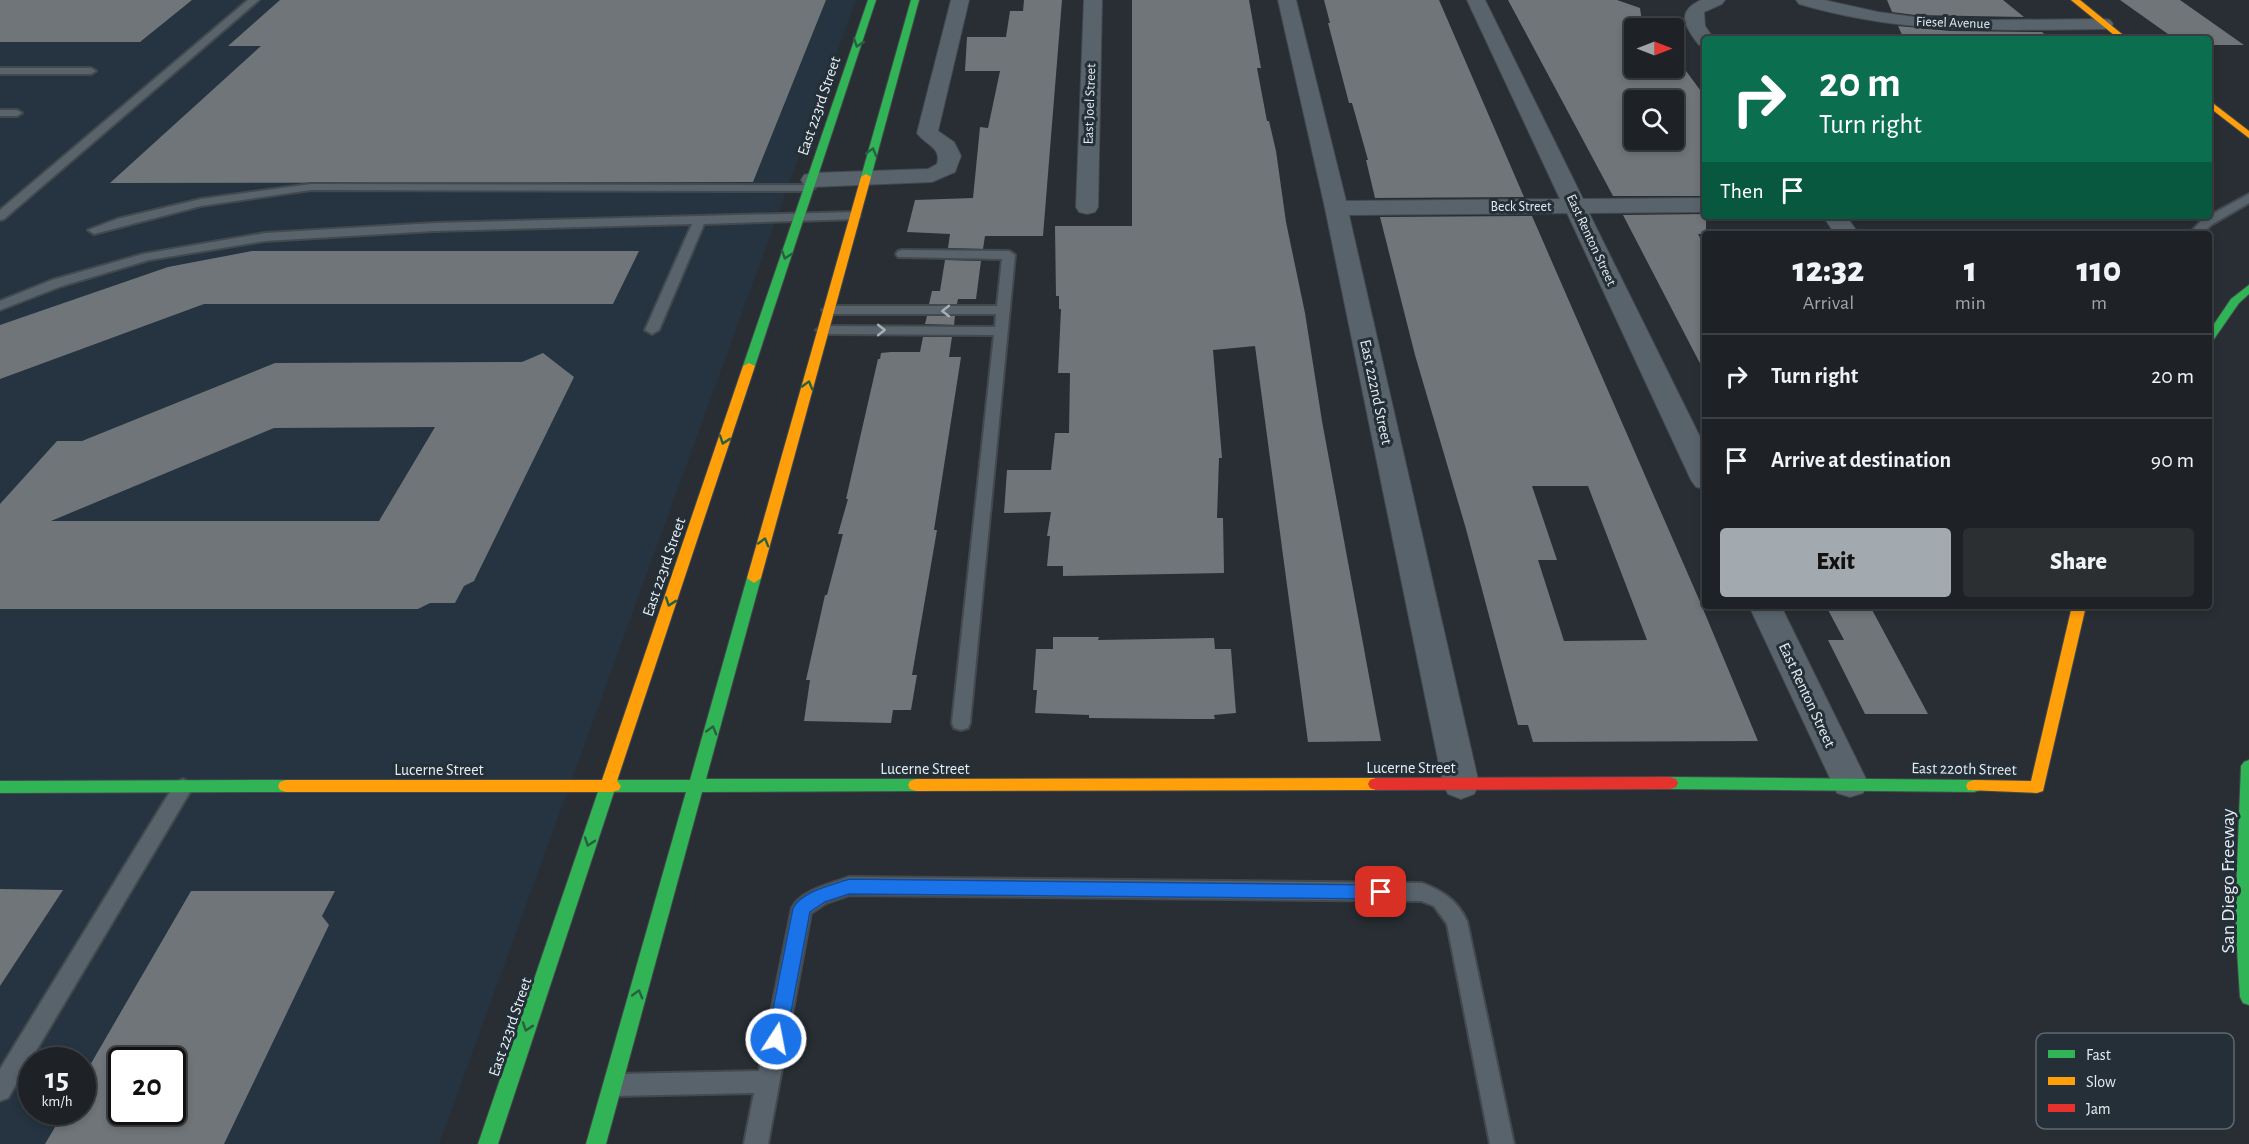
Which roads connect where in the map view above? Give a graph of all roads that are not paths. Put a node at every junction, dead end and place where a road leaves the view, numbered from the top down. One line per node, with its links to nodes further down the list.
1 (254, 0): 27 (lane)
2 (872, 0): 21 (main road, East 223rd Street, one-way to 21)
3 (915, 0): 20 (main road, one-way to 3)
4 (960, 0): 20 (street)
5 (1093, 0): 24 (street, East Joel Street)
6 (1287, 0): 26 (street, East 222nd Street)
7 (1476, 0): 25 (street, East Renton Street)
8 (1716, 0): 12 (street)
9 (1805, 0): 11 (street, Fiesel Avenue)
10 (2075, 0): 11 (main road)
11 (2104, 24): 13 (main road)
12 (1702, 36)
13 (2120, 36)
14 (0, 71): 15 (lane)
15 (91, 71)
16 (2212, 106): 19 (main road)
17 (0, 113): 18 (lane)
18 (17, 113)
19 (2249, 135)
20 (865, 178): 21 (street); 28 (main road)
21 (810, 184): 29 (main road, East 223rd Street); 31 (lane)
22 (2249, 198): 32 (lane)
23 (1702, 205): 25 (street, Beck Street)
24 (1087, 207)
25 (1575, 207): 26 (street, Beck Street); 42 (street, East Renton Street)
26 (1336, 208): 48 (street, East 222nd Street)
27 (0, 216)
28 (854, 216): 29 (lane); 36 (main road)
29 (799, 218): 30 (lane); 49 (main road, East 223rd Street, one-way to 49)
30 (700, 219): 35 (lane); 38 (lane)
31 (94, 230)
32 (2198, 231)
33 (902, 254): 37 (lane)
34 (2249, 288): 41 (main road)
35 (0, 306)
36 (829, 310): 37 (lane, one-way to 36); 39 (main road)
37 (1005, 310): 40 (lane)
38 (652, 330)
39 (823, 330): 40 (lane, one-way to 40); 50 (main road, one-way to 39)
40 (1003, 331): 45 (lane)
41 (2212, 335)
42 (1702, 472)
43 (1766, 609): 47 (street, East Renton Street)
44 (2078, 609): 47 (main road, East 220th Street)
45 (961, 723)
46 (2249, 766): 53 (main road, San Diego Freeway)
47 (1850, 783): 48 (main road, Lucerne Street)
48 (1461, 784): 50 (main road, Lucerne Street)
49 (608, 786): 50 (main road, Lucerne Street); 52 (main road, Lucerne Street); 57 (main road, East 223rd Street, one-way to 57)
50 (695, 786): 55 (main road, one-way to 50)
51 (0, 787): 52 (main road, Lucerne Street)
52 (183, 787): 56 (lane)
53 (2249, 997)
54 (768, 1082): 55 (lane); 59 (lane); 60 (lane)
55 (613, 1085): 58 (main road)
56 (0, 1090)
57 (488, 1144)
58 (596, 1144)
59 (756, 1144)
60 (1502, 1144)

